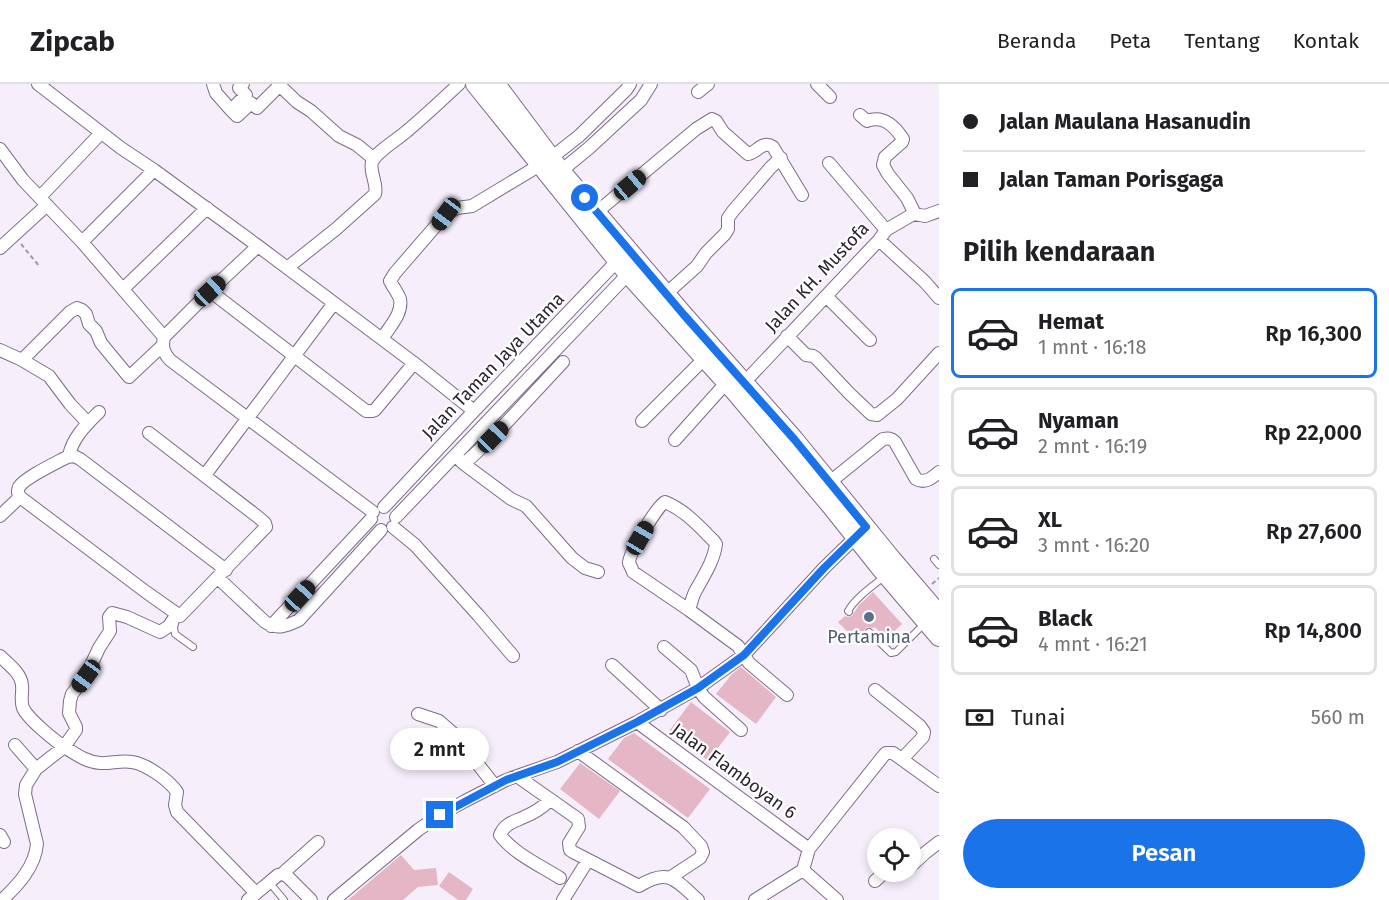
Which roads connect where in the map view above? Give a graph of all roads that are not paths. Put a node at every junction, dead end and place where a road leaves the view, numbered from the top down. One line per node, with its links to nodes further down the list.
1 (38, 84): 13 (street)
2 (213, 84): 11 (street)
3 (243, 84): 11 (street)
4 (462, 84): 18 (street); 19 (street)
5 (496, 84): 19 (street)
6 (630, 84): 14 (street)
7 (651, 84): 16 (street)
8 (817, 84): 10 (street)
9 (278, 85): 11 (street); 18 (street)
10 (830, 97)
11 (231, 110)
12 (860, 115): 27 (street)
13 (101, 133): 21 (street); 23 (street)
14 (575, 139): 16 (street); 19 (street)
15 (0, 149): 23 (street)
16 (585, 152): 19 (street)
17 (781, 158): 22 (street); 24 (street); 34 (street)
18 (374, 159): 33 (street)
19 (554, 163): 24 (street); 32 (street); 41 (street)
20 (829, 163): 28 (street)
21 (154, 170): 25 (street); 29 (street)
22 (802, 195)
23 (44, 201): 29 (street); 31 (street)
24 (604, 207): 32 (street)
25 (207, 208): 30 (street); 35 (street)
26 (939, 211): 27 (street, Jalan KH. Mustofa)
27 (915, 214): 28 (street, Jalan KH. Mustofa)
28 (882, 235): 37 (street, Jalan KH. Mustofa); 38 (street)
29 (82, 242): 35 (street)
30 (258, 246): 33 (street); 36 (street)
31 (0, 248)
32 (628, 262): 34 (street); 47 (street); 51 (street, Jalan Taman Jaya Utama); 54 (street, Jalan Taman Jaya Utama)
33 (287, 268): 39 (street)
34 (672, 288): 53 (street)
35 (123, 289): 43 (street)
36 (210, 291): 43 (street); 46 (street)
37 (826, 296): 40 (street, Jalan KH. Mustofa); 42 (street)
38 (939, 298)
39 (334, 303): 41 (street); 46 (street)
40 (787, 336): 45 (street); 53 (street, Jalan KH. Mustofa)
41 (382, 339): 49 (street)
42 (870, 340)
43 (163, 342): 48 (street); 56 (street)
44 (0, 350): 48 (street)
45 (939, 353)
46 (295, 356): 49 (street); 56 (street)
47 (704, 359): 53 (street); 57 (street)
48 (22, 360): 58 (street)
49 (414, 363): 54 (street)
50 (563, 363): 52 (street)
51 (540, 367): 52 (street); 59 (street, Jalan Taman Jaya Utama)
52 (549, 377): 61 (street)
53 (739, 383): 62 (street, Jalan KH. Mustofa); 67 (street); 72 (street)
54 (474, 411): 69 (street, Jalan Taman Jaya Utama)
55 (99, 412): 58 (street)
56 (248, 418): 66 (street); 69 (street)
57 (642, 421)
58 (88, 423): 63 (street)
59 (483, 427): 61 (street); 64 (street, Jalan Taman Jaya Utama)
60 (149, 433): 66 (street)
61 (493, 437): 64 (street)
62 (675, 440)
63 (69, 456): 68 (street); 75 (street)
64 (460, 460): 71 (street, Jalan Taman Jaya Utama); 74 (street)
65 (939, 472): 67 (street)
66 (205, 475): 75 (street)
67 (830, 482): 72 (street)
68 (20, 497): 70 (street); 78 (street)
69 (376, 513): 71 (street); 71 (street); 80 (street, Jalan Taman Jaya Utama)
70 (0, 516)
71 (390, 524): 80 (street, Jalan Taman Jaya Utama); 86 (street)
72 (861, 532): 73 (street); 84 (street)
73 (892, 571): 77 (lane); 79 (street)
74 (598, 572)
75 (222, 574): 78 (street); 80 (street)
76 (689, 610): 76 (street); 84 (street)
77 (849, 612)
78 (178, 615): 83 (lane); 96 (street)
79 (936, 625): 81 (lane)
80 (271, 626)
81 (869, 632)
82 (664, 646): 88 (street)
83 (193, 647)
84 (744, 655): 88 (street); 90 (street)
85 (0, 656): 96 (street)
86 (513, 656)
87 (612, 665): 91 (street)
88 (698, 688): 91 (street); 94 (street)
89 (875, 690): 98 (street)
90 (787, 695)
91 (661, 710): 93 (street)
92 (418, 714): 101 (street)
93 (637, 722): 97 (street); 106 (street, Jalan Flamboyan 6)
94 (741, 730)
95 (15, 745): 99 (street)
96 (64, 747): 99 (street); 114 (street)
97 (578, 751): 100 (street); 111 (street)
98 (902, 759): 102 (street); 106 (street)
99 (36, 769): 115 (street)
100 (517, 776): 101 (street); 103 (street)
101 (495, 786): 118 (street)
102 (939, 786)
103 (550, 800): 108 (street); 112 (street)
104 (318, 842): 110 (street)
105 (939, 842): 107 (street)
106 (809, 849): 109 (street)
107 (921, 856)
108 (588, 860): 111 (street); 119 (street)
109 (803, 870): 121 (street); 122 (street)
110 (282, 874): 114 (street); 117 (street)
111 (671, 877): 120 (street)
112 (560, 878)
113 (274, 888): 116 (lane)
114 (252, 896)
115 (2, 900)
116 (285, 900)
117 (311, 900)
118 (334, 900)
119 (563, 900)
120 (698, 900)
121 (754, 900)
122 (837, 900)

